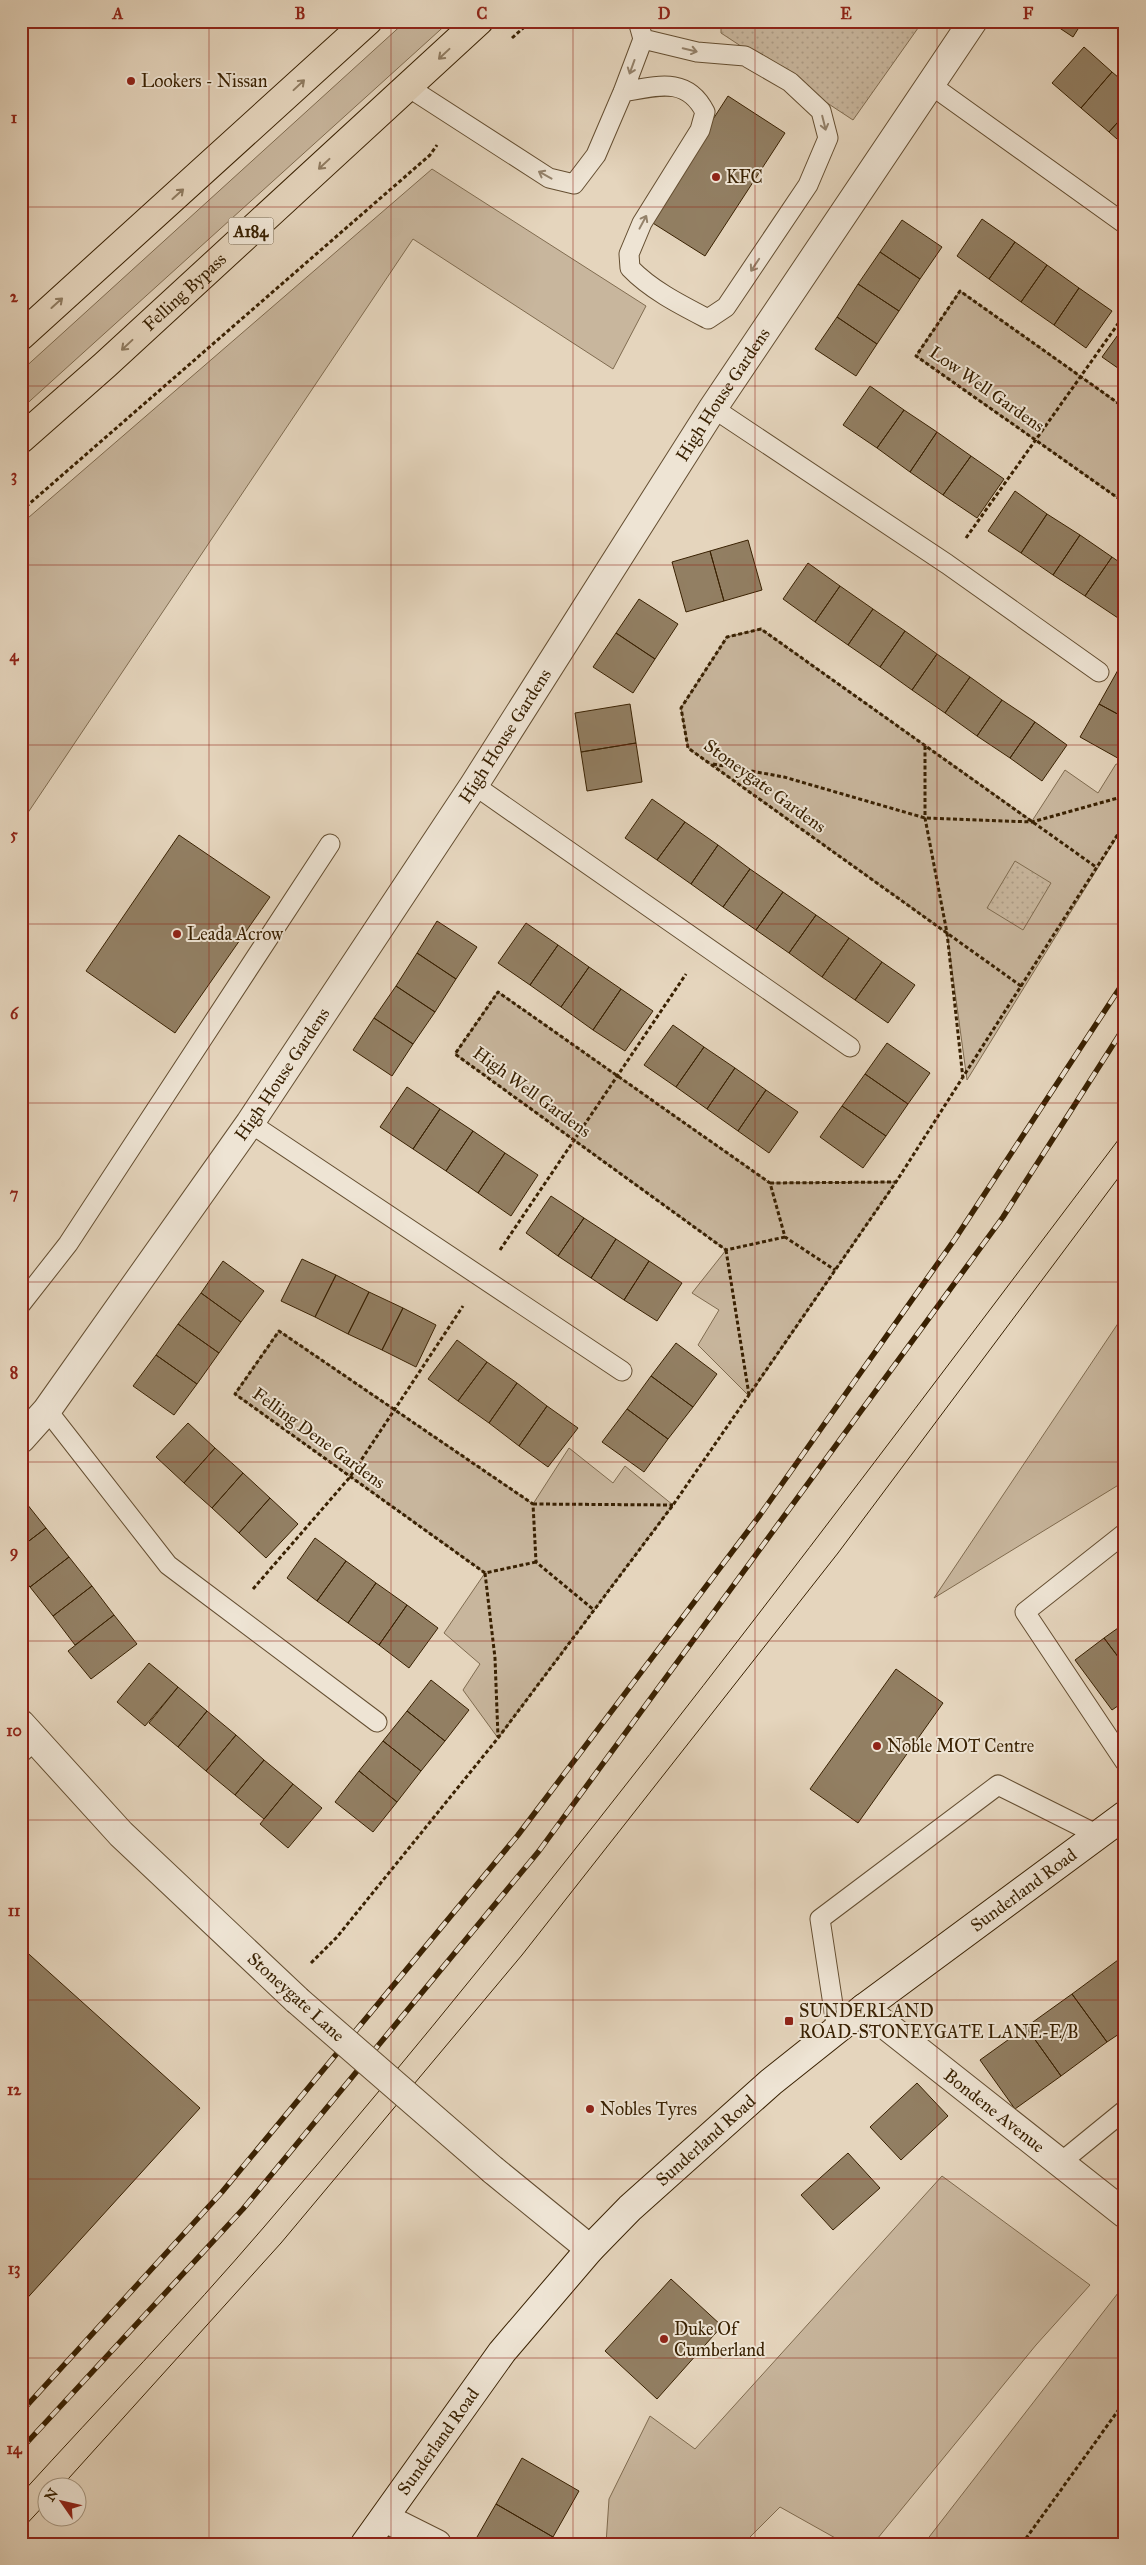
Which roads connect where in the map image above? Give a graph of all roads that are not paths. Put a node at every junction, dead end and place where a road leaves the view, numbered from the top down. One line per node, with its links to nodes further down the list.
1 (368, 21): 9 (highway, one-way to 1)
2 (479, 21): 6 (highway, Felling Bypass / A184, one-way to 6)
3 (973, 21): 5 (street, High House Gardens)
4 (640, 30): 7 (lane, one-way to 7); 7 (lane, one-way to 7)
5 (931, 85): 8 (lane); 10 (street, High House Gardens)
6 (408, 87): 7 (lane, one-way to 6); 11 (highway, Felling Bypass / A184, one-way to 11)
7 (623, 92)
8 (1125, 224)
9 (21, 336)
10 (713, 408): 12 (lane); 13 (street, High House Gardens)
11 (21, 439)
12 (1100, 672)
13 (474, 786): 15 (lane); 16 (street, High House Gardens)
14 (330, 844): 17 (lane)
15 (850, 1047)
16 (250, 1123): 18 (lane); 19 (street, High House Gardens)
17 (21, 1304)
18 (622, 1371)
19 (47, 1410): 20 (street, High House Gardens); 22 (lane)
20 (21, 1439)
21 (1125, 1533): 24 (lane)
22 (377, 1722)
23 (26, 1739): 32 (street, Stoneygate Lane, bridge)
24 (1125, 1762)
25 (1125, 1815): 26 (street, Sunderland Road)
26 (1098, 1835): 27 (street, Sunderland Road); 28 (lane)
27 (864, 2008): 28 (street, Sunderland Road); 30 (street, Bondene Avenue)
28 (836, 2031): 32 (street, Sunderland Road)
29 (1125, 2110): 30 (lane)
30 (1060, 2163): 31 (street, Bondene Avenue)
31 (1125, 2214)
32 (590, 2249): 33 (street, Sunderland Road)
33 (373, 2536): 34 (street)
34 (437, 2544)

